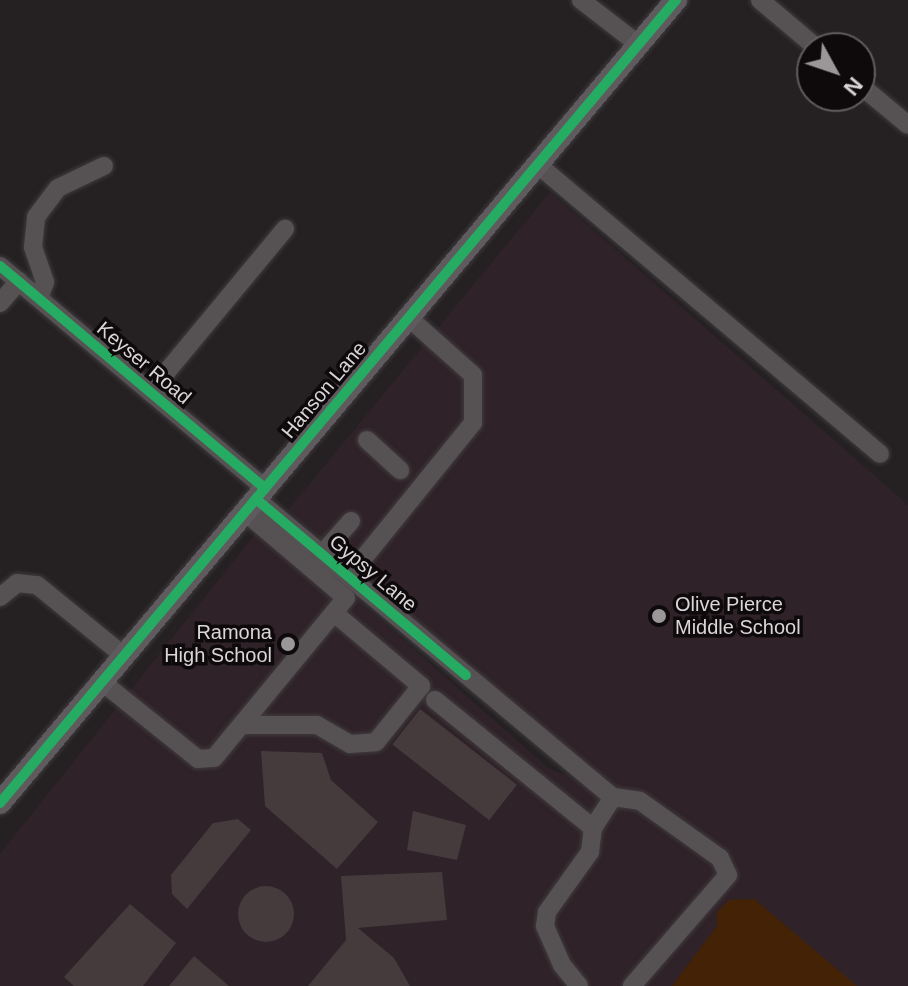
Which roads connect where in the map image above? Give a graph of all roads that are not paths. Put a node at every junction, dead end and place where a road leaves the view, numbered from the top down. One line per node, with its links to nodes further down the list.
1 (581, 0): 5 (street)
2 (676, 0): 5 (main road, Hanson Lane)
3 (760, 0): 4 (street)
4 (798, 32)
5 (638, 44): 8 (main road, Hanson Lane)
6 (876, 98): 7 (street)
7 (908, 125)
8 (537, 164): 15 (main road, Hanson Lane); 18 (street)
9 (104, 166): 13 (street)
10 (285, 229): 16 (street)
11 (0, 266): 12 (street, Keyser Road)
12 (19, 281): 13 (street, Keyser Road); 14 (street)
13 (39, 298): 16 (street, Keyser Road)
14 (0, 303)
15 (409, 318): 20 (main road, Hanson Lane); 23 (street)
16 (150, 392): 20 (street, Keyser Road)
17 (367, 440): 19 (street)
18 (880, 454)
19 (400, 470)
20 (256, 500): 22 (street, Gypsy Lane); 25 (street); 26 (main road, Hanson Lane)
21 (351, 521): 22 (street)
22 (322, 554): 23 (street, Gypsy Lane)
23 (349, 576): 30 (street, Gypsy Lane)
24 (0, 597): 26 (street)
25 (334, 613): 29 (street); 29 (street)
26 (124, 656): 27 (main road, Hanson Lane)
27 (102, 682): 29 (street); 31 (main road, Hanson Lane)
28 (435, 700): 32 (street)
29 (242, 725)
30 (613, 797): 32 (street); 34 (street)
31 (0, 803)
32 (593, 828): 33 (street)
33 (579, 986)
34 (632, 986)

